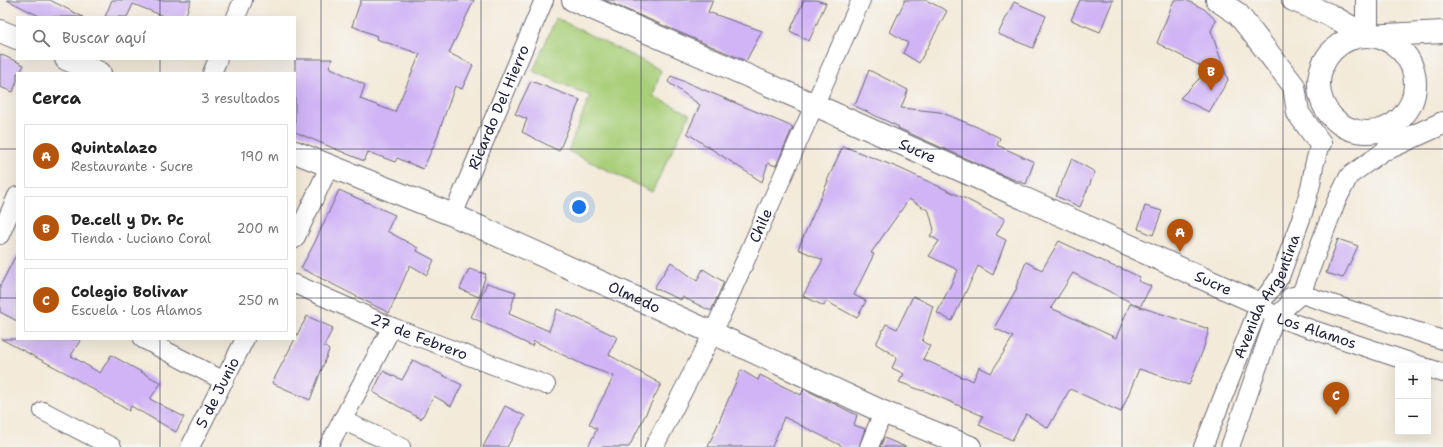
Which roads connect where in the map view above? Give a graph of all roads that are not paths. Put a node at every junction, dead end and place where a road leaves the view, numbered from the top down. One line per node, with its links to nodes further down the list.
1 (243, 0): 8 (street)
2 (544, 0): 24 (street, Ricardo Del Hierro)
3 (573, 0): 17 (street, Sucre)
4 (861, 0): 17 (street, Chile)
5 (1217, 0): 19 (street)
6 (1293, 0): 11 (street)
7 (1367, 0): 11 (street)
8 (236, 16)
9 (0, 31): 12 (street)
10 (1443, 32): 11 (street)
11 (1367, 36): 11 (street)
12 (16, 38)
13 (218, 60): 16 (street)
14 (70, 65): 15 (street)
15 (96, 72)
16 (212, 72)
17 (815, 105): 29 (street, Sucre); 31 (street, Chile)
18 (1443, 124): 20 (street)
19 (1320, 143): 29 (street, Avenida Argentina)
20 (1388, 148): 28 (street, Avenida Argentina)
21 (296, 152): 22 (street, Olmedo)
22 (329, 167): 24 (street, Olmedo); 26 (street)
23 (16, 198): 25 (street)
24 (453, 215): 31 (street, Olmedo)
25 (0, 235)
26 (296, 237)
27 (296, 284): 30 (street, 27 de Febrero)
28 (1300, 294): 29 (street, Los Alamos); 34 (street, Los Alamos)
29 (1267, 311): 35 (street, Los Alamos); 50 (street, Avenida Argentina); 51 (street, Avenida Argentina)
30 (392, 327): 39 (street, 27 de Febrero); 42 (street)
31 (713, 333): 41 (street, Olmedo); 47 (street, Chile)
32 (145, 340): 38 (street)
33 (244, 340): 38 (street, 5 de Junio)
34 (1443, 340)
35 (1414, 363)
36 (1431, 369): 37 (street)
37 (1443, 373)
38 (224, 381): 44 (street, 5 de Junio)
39 (546, 386)
40 (43, 411): 43 (street)
41 (883, 412): 48 (street); 49 (street, Olmedo)
42 (342, 420): 45 (street); 46 (street)
43 (112, 447)
44 (190, 447)
45 (328, 447)
46 (400, 447)
47 (654, 447)
48 (869, 447)
49 (970, 447)
50 (1203, 447)
51 (1230, 447)

